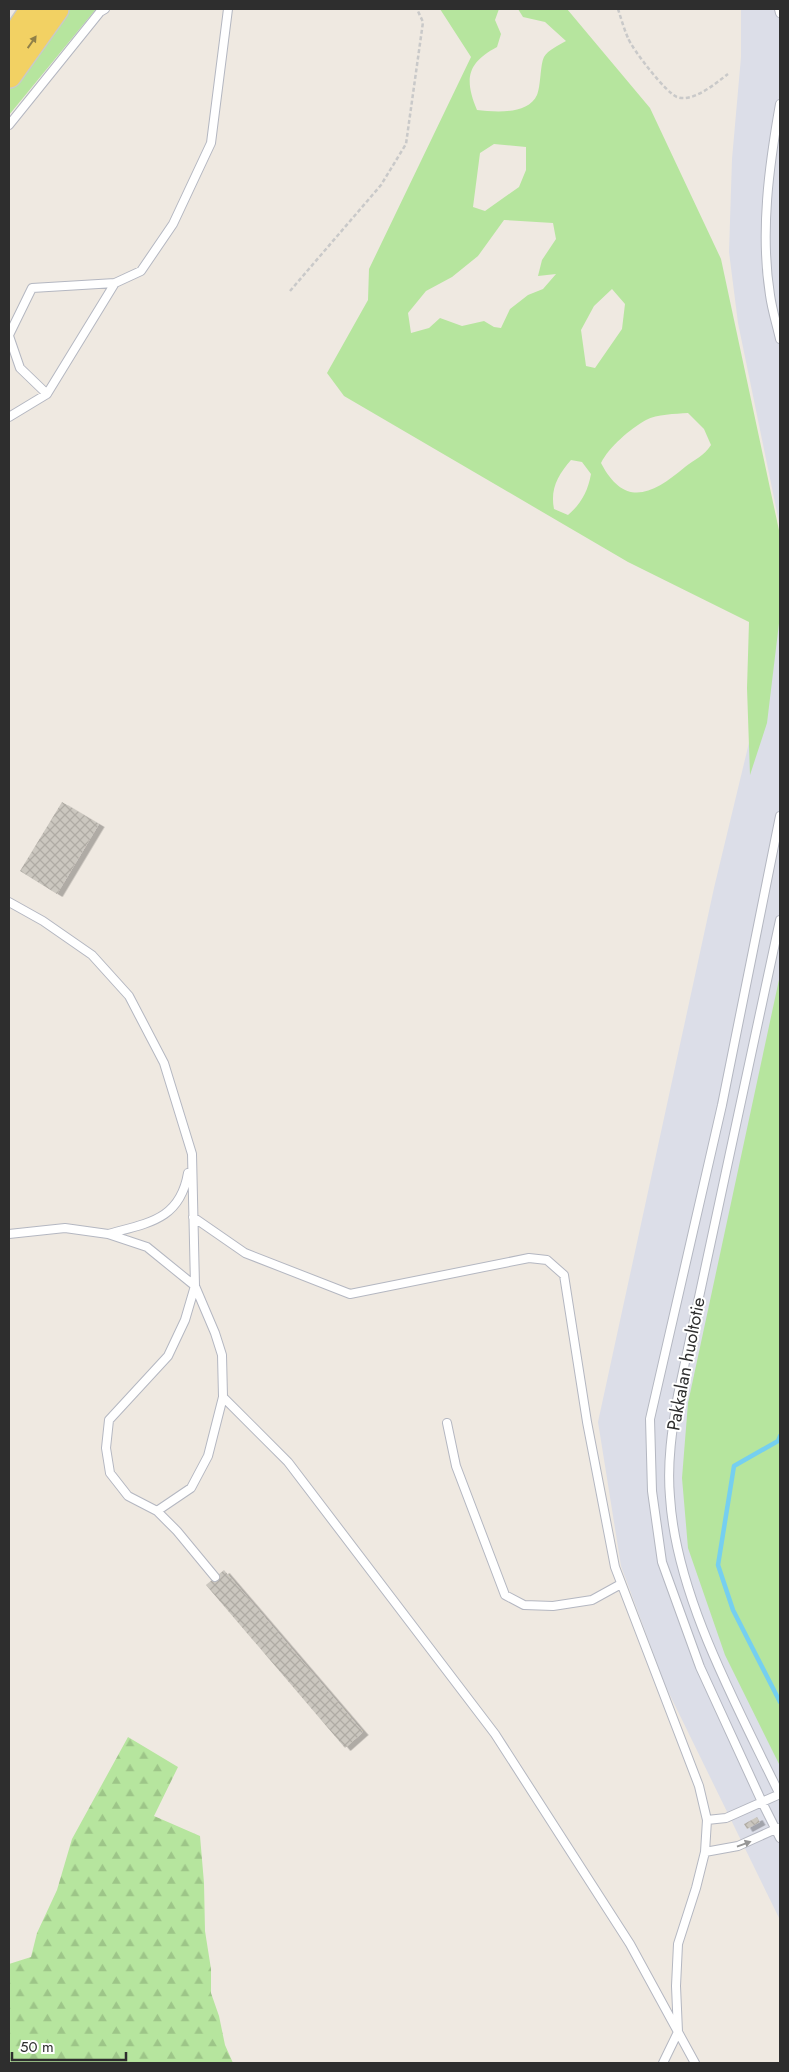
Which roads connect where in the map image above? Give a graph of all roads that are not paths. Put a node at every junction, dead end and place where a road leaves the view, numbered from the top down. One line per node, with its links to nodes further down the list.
1 (33, 9): 7 (main road)
2 (56, 9): 8 (main road, one-way to 2)
3 (105, 9): 10 (lane)
4 (228, 9): 11 (lane)
5 (779, 9): 6 (lane)
6 (780, 13)
7 (9, 45)
8 (9, 76)
9 (780, 104): 13 (lane)
10 (9, 125)
11 (114, 284): 12 (lane); 14 (lane)
12 (9, 336): 14 (lane)
13 (780, 339)
14 (47, 394): 15 (lane)
15 (9, 416)
16 (780, 816): 30 (lane)
17 (9, 902): 19 (lane)
18 (780, 920): 29 (lane, Pakkalan huoltotie)
19 (192, 1154): 20 (lane); 22 (lane)
20 (193, 1217): 23 (lane); 28 (lane)
21 (9, 1234): 22 (lane)
22 (108, 1234): 23 (lane)
23 (194, 1286): 24 (lane); 26 (lane)
24 (223, 1397): 26 (lane); 35 (lane)
25 (447, 1423): 28 (lane)
26 (157, 1511): 27 (lane)
27 (215, 1577)
28 (621, 1584): 31 (lane)
29 (780, 1794): 30 (lane)
30 (762, 1802): 31 (lane); 32 (lane)
31 (707, 1820): 34 (lane)
32 (778, 1828): 33 (lane); 34 (lane, one-way to 32)
33 (780, 1838)
34 (705, 1852): 35 (lane)
35 (678, 2032): 36 (lane); 37 (lane)
36 (663, 2063)
37 (695, 2063)

